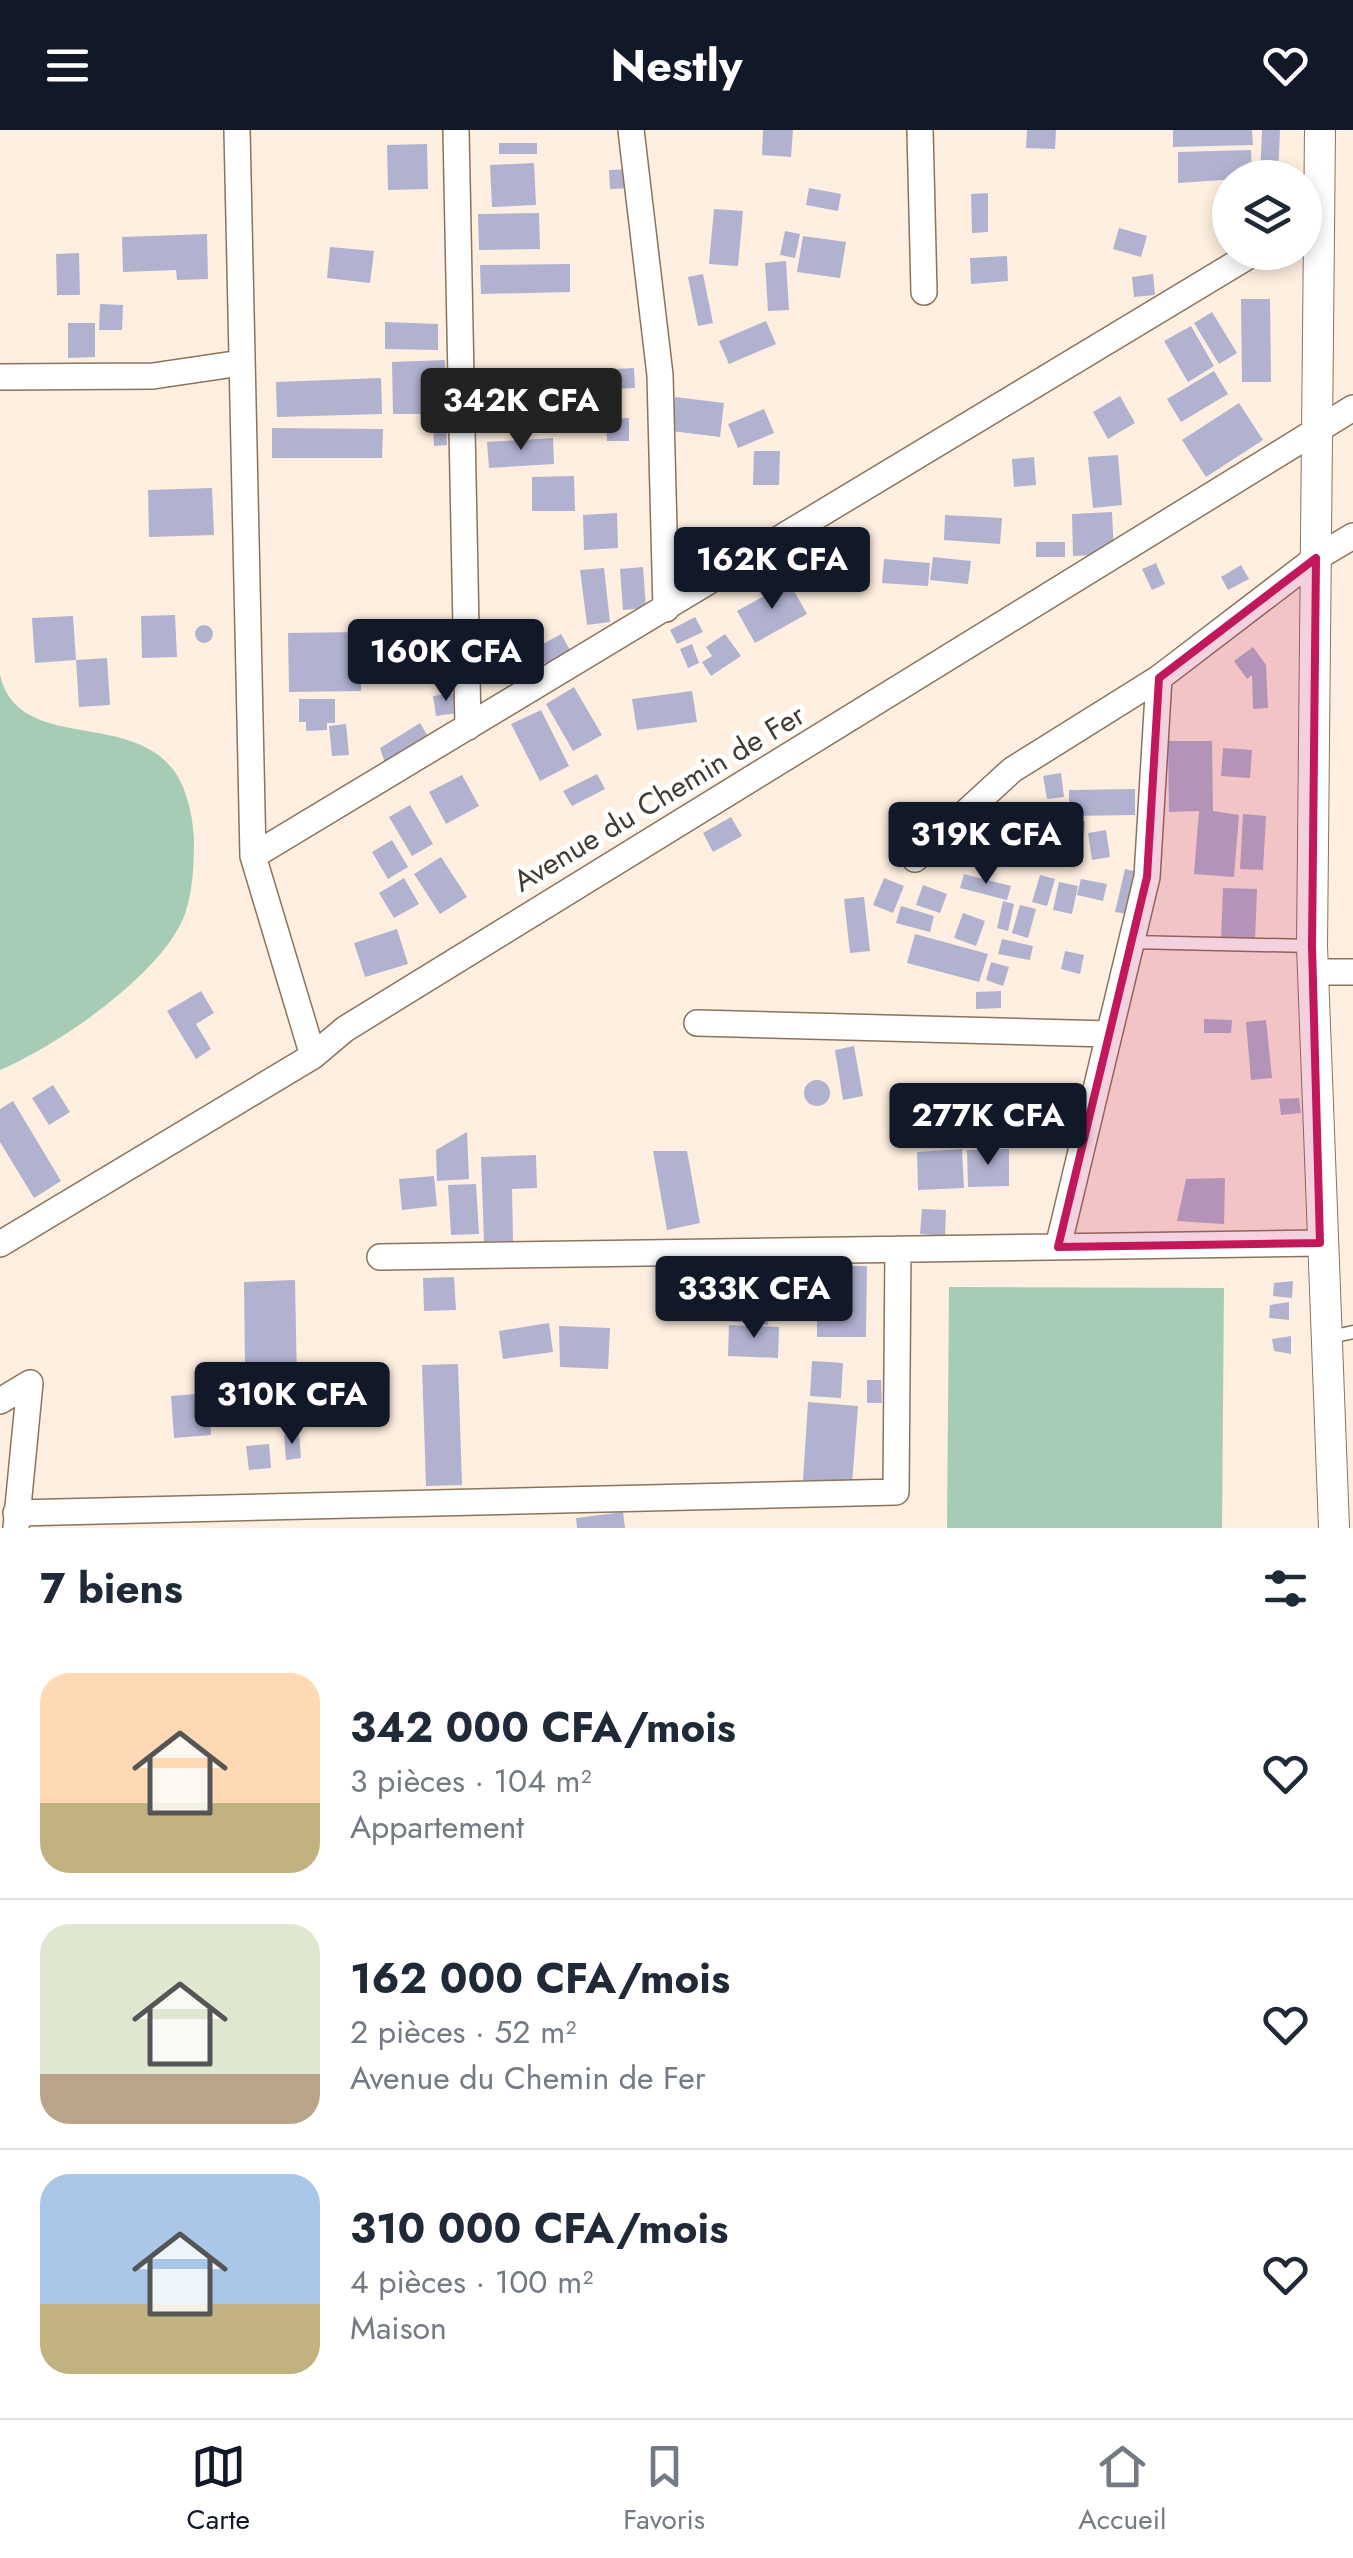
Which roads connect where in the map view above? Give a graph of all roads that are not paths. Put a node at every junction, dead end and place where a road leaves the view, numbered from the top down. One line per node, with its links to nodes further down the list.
1 (237, 130): 10 (street)
2 (456, 130): 18 (street)
3 (631, 130): 16 (street)
4 (920, 130): 9 (street)
5 (1320, 130): 6 (street)
6 (1317, 160)
7 (1225, 270): 16 (street)
8 (1313, 270): 13 (street)
9 (924, 292)
10 (241, 363): 11 (street); 19 (street)
11 (0, 377)
12 (1353, 408): 13 (street, Avenue du Chemin de Fer)
13 (1317, 430): 15 (street); 26 (street, Avenue du Chemin de Fer)
14 (1353, 536): 15 (street)
15 (1316, 558): 17 (street); 22 (street)
16 (666, 608): 18 (street)
17 (1159, 678): 20 (street); 21 (street)
18 (468, 727): 19 (street)
19 (253, 856): 26 (street)
20 (914, 859)
21 (1131, 942): 22 (lane); 25 (street)
22 (1312, 959): 23 (street); 27 (street)
23 (1353, 972)
24 (697, 1023): 25 (street)
25 (1109, 1034): 29 (street)
26 (313, 1056): 28 (street, Avenue du Chemin de Fer)
27 (1320, 1243): 29 (street); 32 (street)
28 (0, 1244)
29 (1058, 1247): 30 (street)
30 (898, 1249): 31 (street); 34 (street)
31 (380, 1257)
32 (1339, 1335): 35 (street)
33 (0, 1401): 34 (street)
34 (16, 1520)
35 (1334, 1528)

